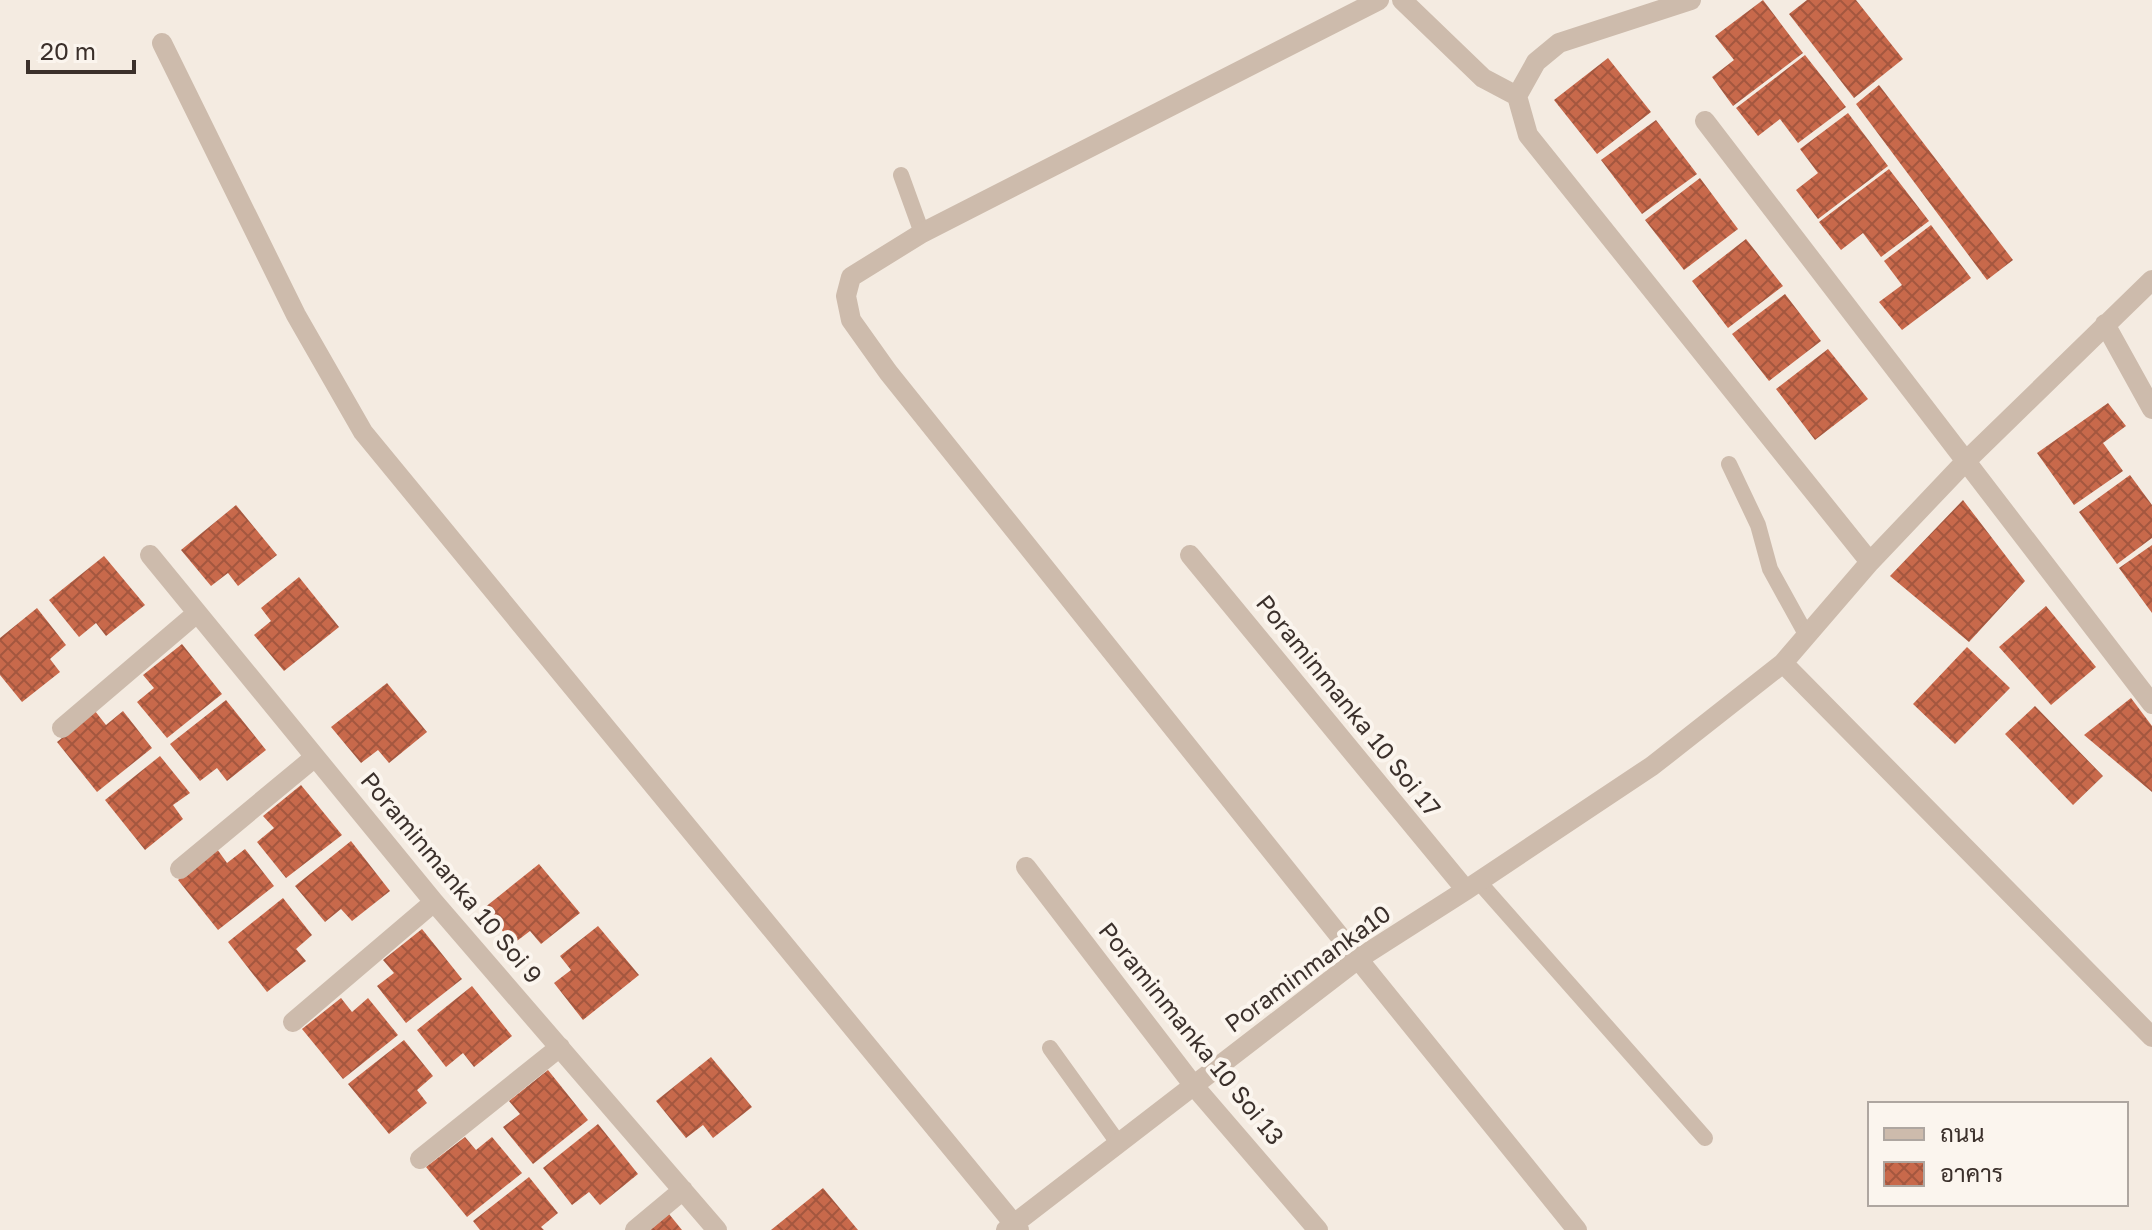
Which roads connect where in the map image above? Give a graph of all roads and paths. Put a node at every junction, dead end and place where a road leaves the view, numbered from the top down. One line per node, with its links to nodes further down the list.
1 (1379, 0): 8 (street)
2 (1402, 0): 5 (street)
3 (1691, 0): 5 (street)
4 (162, 43): 37 (street)
5 (1517, 96): 16 (street)
6 (1705, 121): 12 (street)
7 (901, 175): 8 (lane)
8 (922, 233): 27 (street)
9 (2152, 280): 10 (street, Poraminmanka10)
10 (2105, 324): 11 (street); 12 (street, Poraminmanka10)
11 (2152, 409)
12 (1965, 462): 16 (street, Poraminmanka10); 20 (street)
13 (1729, 464): 18 (lane)
14 (150, 555): 17 (street, Poraminmanka 10 Soi 9)
15 (1190, 555): 25 (street, Poraminmanka 10 Soi 17)
16 (1870, 562): 18 (street, Poraminmanka10)
17 (197, 613): 21 (street); 22 (street, Poraminmanka 10 Soi 9)
18 (1807, 636): 19 (street, Poraminmanka10)
19 (1783, 663): 25 (street, Poraminmanka10); 29 (street)
20 (2152, 704)
21 (62, 728)
22 (315, 757): 24 (street); 26 (street, Poraminmanka 10 Soi 9)
23 (1026, 867): 32 (street, Poraminmanka 10 Soi 13)
24 (180, 869)
25 (1473, 886): 27 (street, Poraminmanka10); 33 (lane)
26 (434, 902): 28 (street); 30 (street, Poraminmanka 10 Soi 9)
27 (1358, 959): 32 (street, Poraminmanka10); 41 (street)
28 (293, 1022)
29 (2152, 1037)
30 (560, 1047): 35 (street); 36 (street, Poraminmanka 10 Soi 9)
31 (1050, 1048): 34 (lane)
32 (1194, 1086): 34 (street, Poraminmanka10); 40 (street, Poraminmanka 10 Soi 13)
33 (1705, 1138)
34 (1119, 1144): 37 (street, Poraminmanka10)
35 (420, 1159)
36 (683, 1190): 38 (street); 39 (street, Poraminmanka 10 Soi 9)
37 (1013, 1228)
38 (635, 1230)
39 (717, 1230)
40 (1318, 1230)
41 (1577, 1230)

